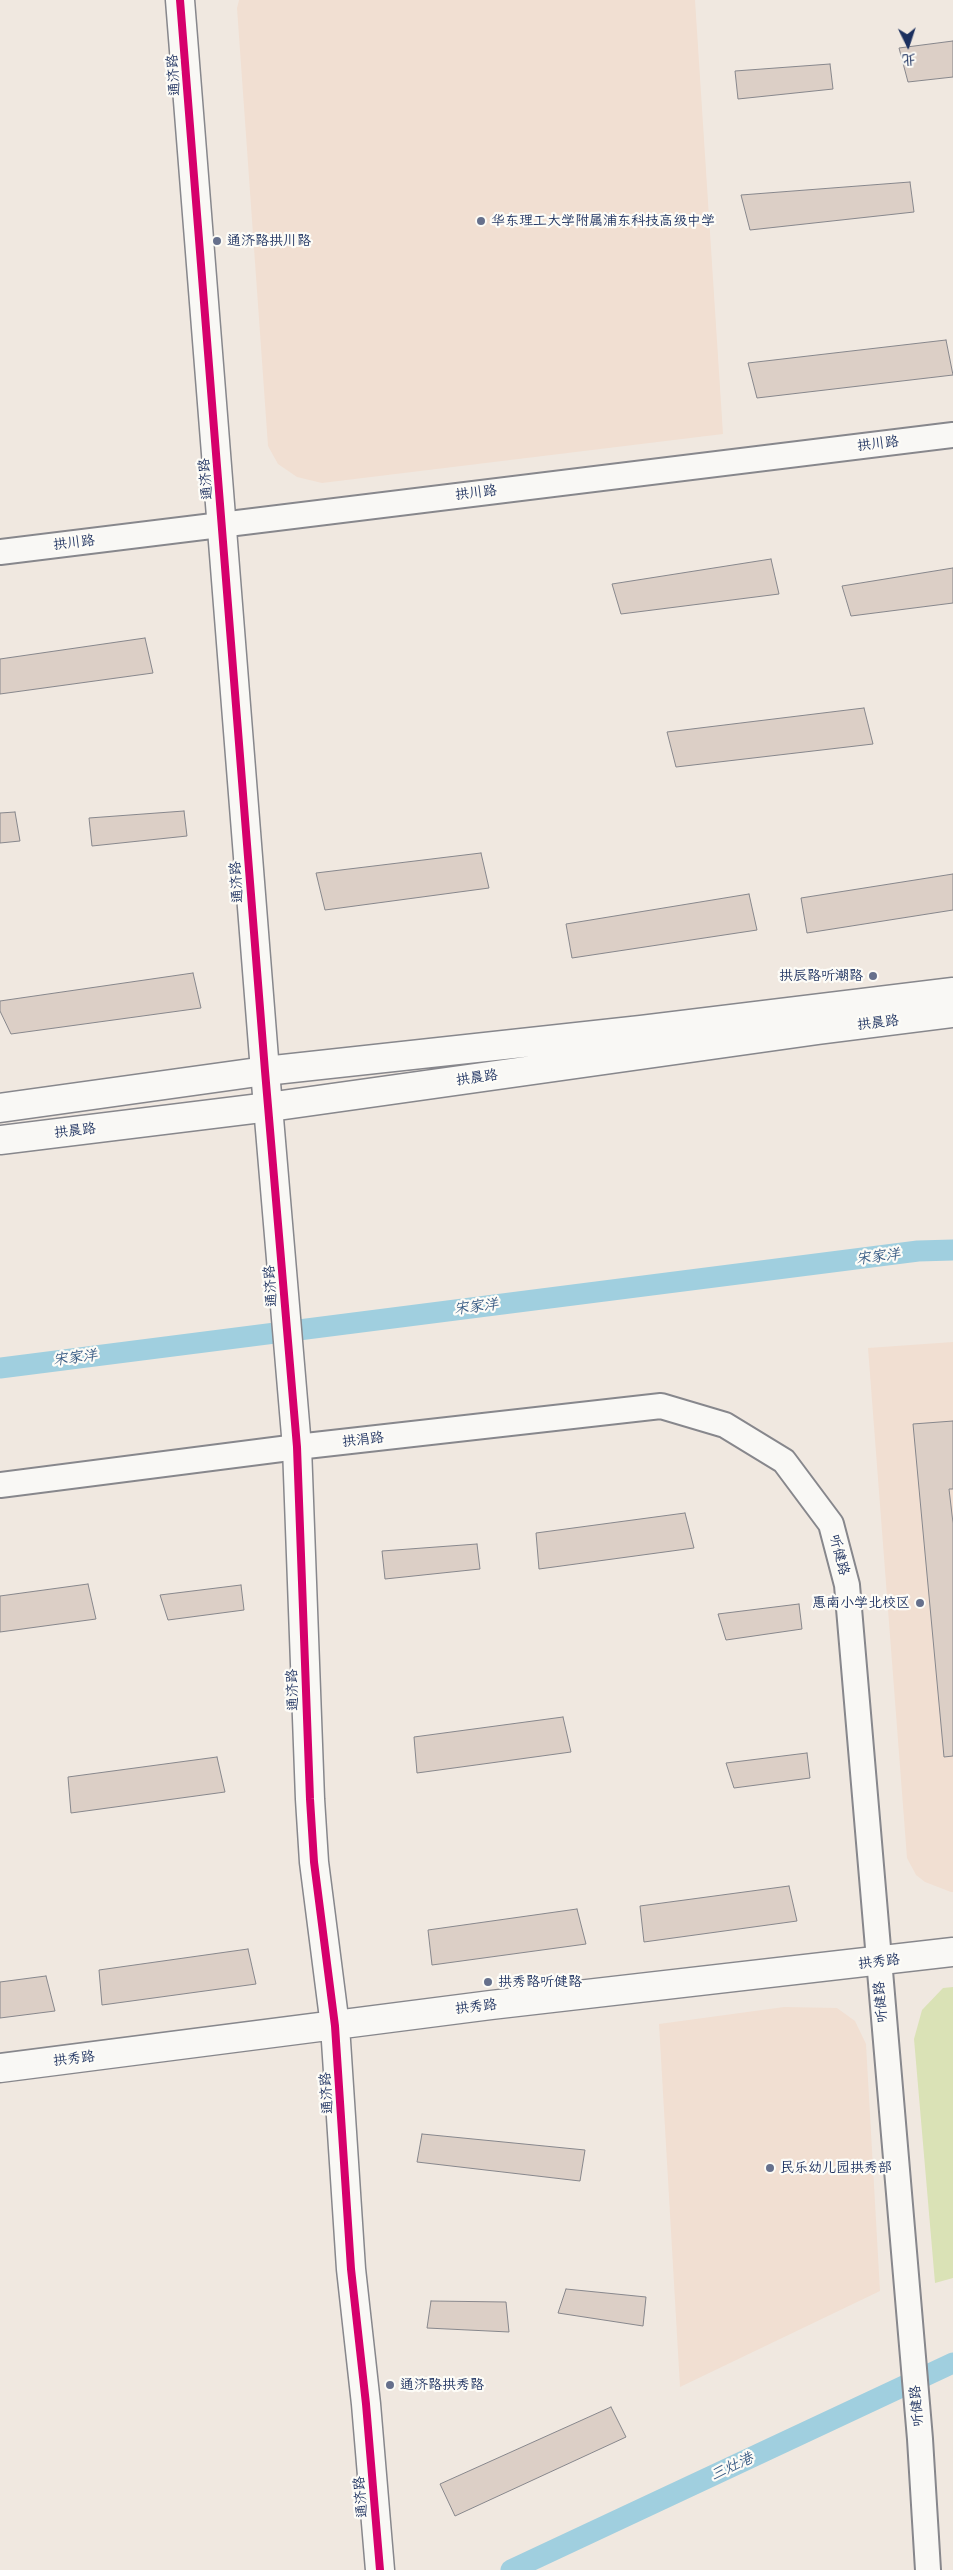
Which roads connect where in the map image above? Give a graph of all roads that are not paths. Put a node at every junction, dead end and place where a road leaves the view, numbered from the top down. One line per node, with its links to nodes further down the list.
1 (180, 0): 3 (street, 通济路)
2 (953, 435): 3 (street, 拱川路)
3 (222, 524): 4 (street, 拱川路); 7 (street, 通济路)
4 (0, 552)
5 (953, 992): 7 (street, 拱晨路)
6 (953, 1013): 8 (street, 拱晨路)
7 (265, 1071): 8 (street, 通济路); 9 (street, 拱晨路)
8 (269, 1107): 10 (street, 拱晨路); 12 (street, 通济路)
9 (0, 1108)
10 (0, 1140)
11 (725, 1425): 12 (street, 拱涓路); 15 (street, 听健路)
12 (297, 1447): 13 (street, 拱涓路); 16 (street, 通济路)
13 (0, 1485)
14 (953, 1952): 15 (street, 拱秀路)
15 (878, 1962): 16 (street, 拱秀路); 19 (street, 听健路)
16 (335, 2026): 17 (street, 拱秀路); 18 (street, 通济路)
17 (0, 2068)
18 (380, 2568)
19 (928, 2570)

